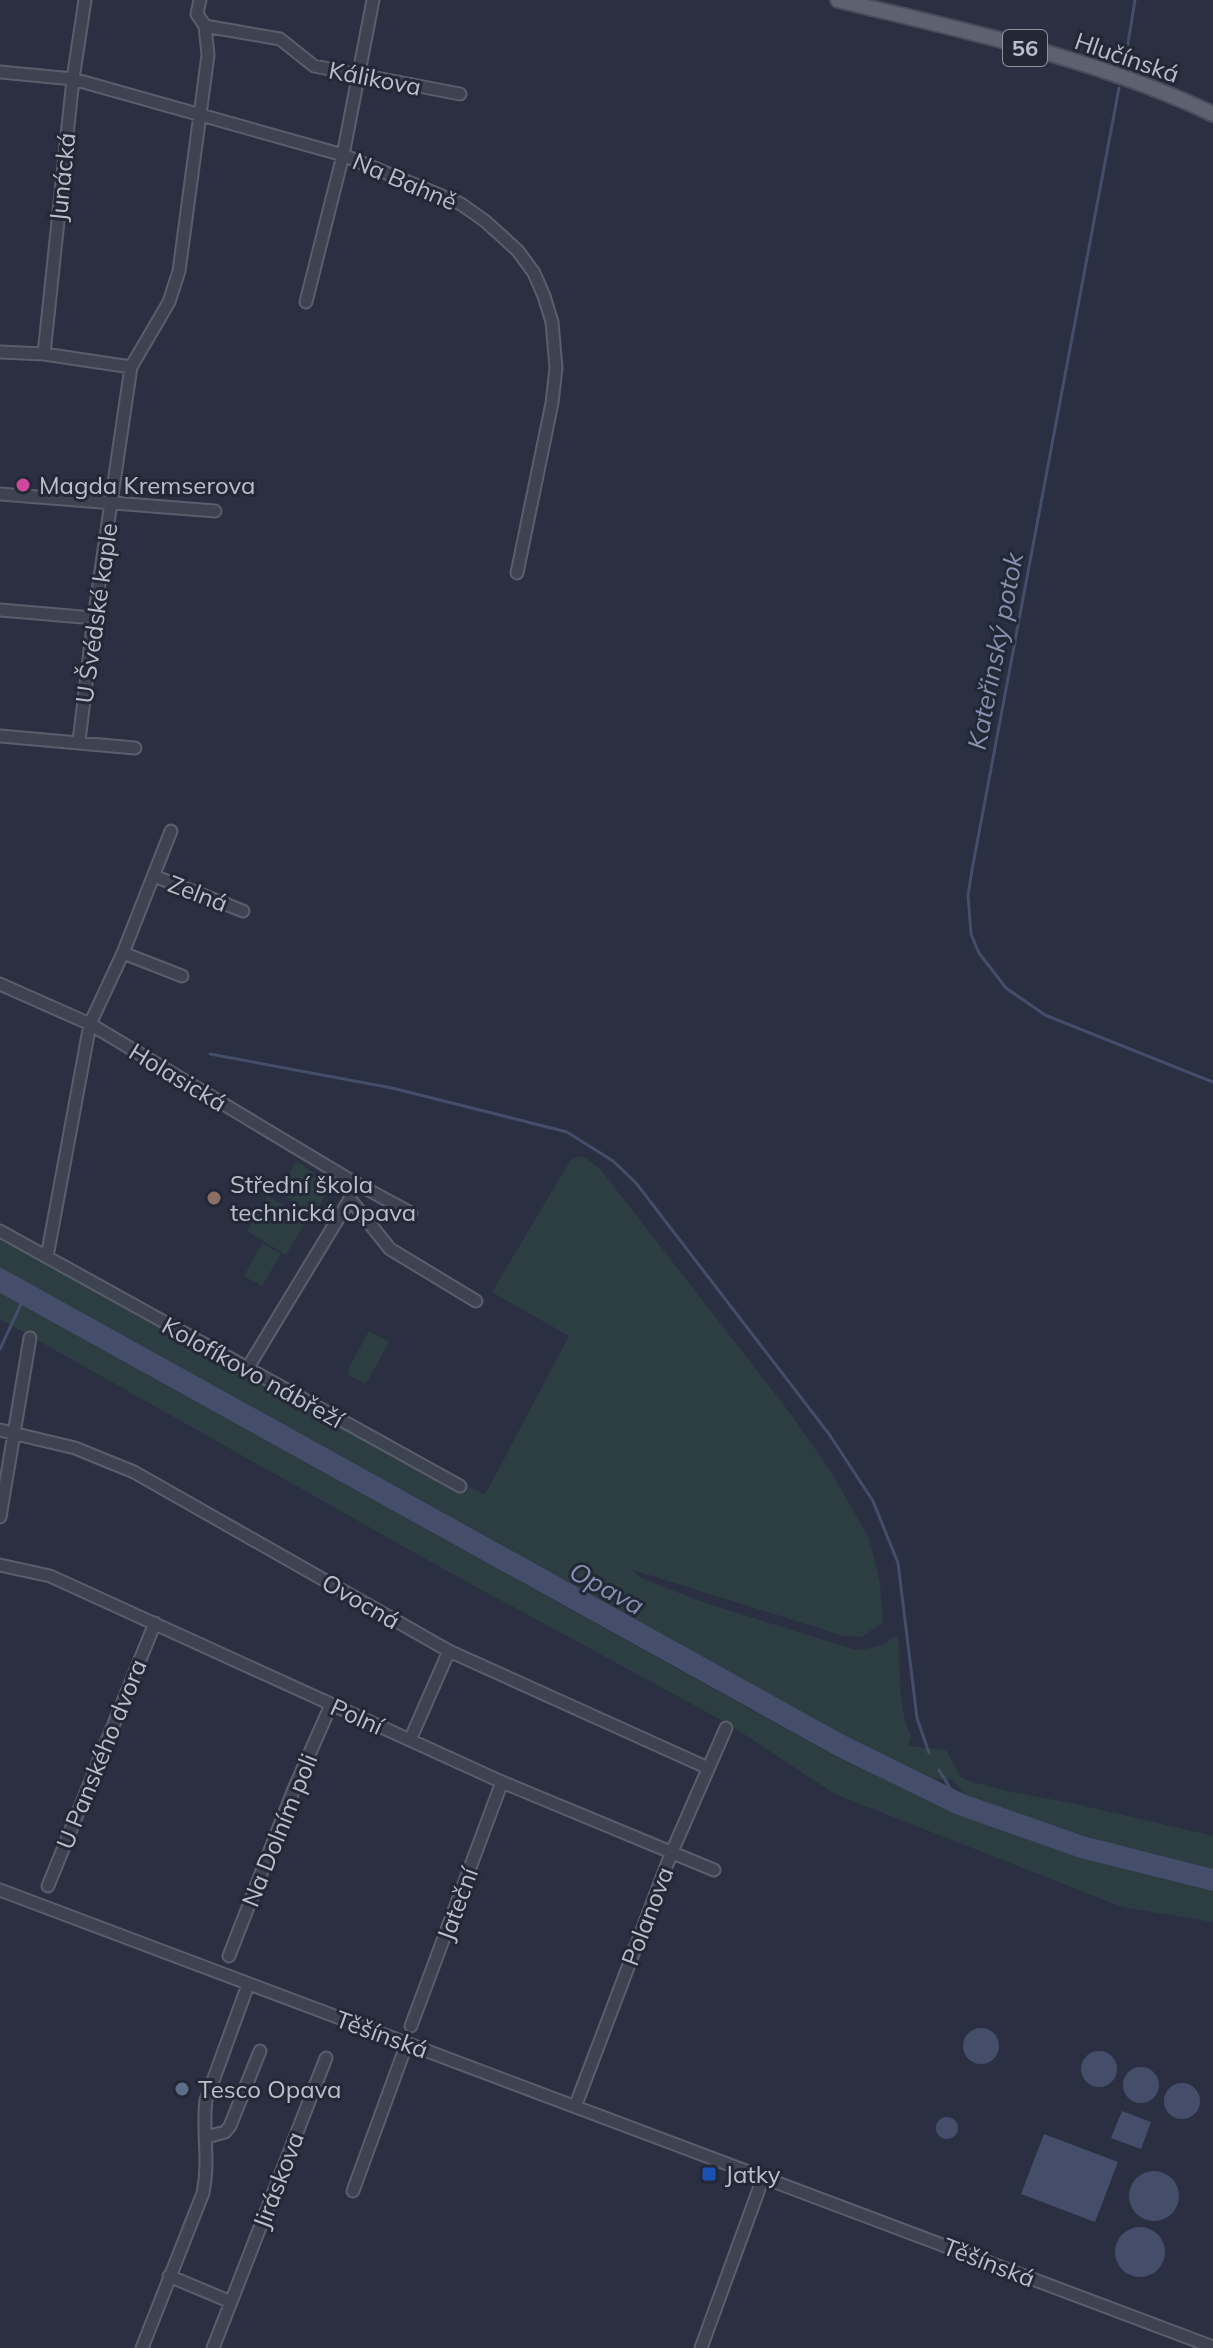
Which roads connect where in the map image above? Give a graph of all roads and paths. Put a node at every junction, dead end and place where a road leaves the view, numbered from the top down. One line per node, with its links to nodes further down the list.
1 (85, 0): 8 (street, Junácká)
2 (200, 0): 5 (street, U Švédské kaple)
3 (373, 0): 7 (street)
4 (838, 0): 10 (main road, Hlučínská / 56)
5 (205, 26): 7 (street, Kálikova); 11 (street, U Švédské kaple)
6 (0, 72): 8 (street, Na Bahně)
7 (359, 75): 9 (street, Kálikova); 12 (street)
8 (73, 79): 11 (street, Na Bahně); 15 (street, Junácká)
9 (460, 94)
10 (1213, 114)
11 (201, 115): 12 (street, Na Bahně); 16 (street, U Švédské kaple)
12 (343, 155): 13 (street); 20 (street, Na Bahně)
13 (306, 302)
14 (0, 352): 15 (street)
15 (44, 354): 16 (street)
16 (131, 367): 18 (street, U Švédské kaple)
17 (0, 494): 18 (street)
18 (112, 503): 19 (street); 22 (street, U Švédské kaple)
19 (215, 511)
20 (517, 573)
21 (0, 610): 22 (street)
22 (94, 618): 24 (street, U Švédské kaple)
23 (0, 736): 24 (street)
24 (79, 741): 25 (street)
25 (135, 748)
26 (171, 831): 27 (street, Zelná)
27 (154, 876): 28 (street, Zelná); 29 (street, Zelná)
28 (243, 911)
29 (123, 953): 30 (street); 32 (street, Zelná)
30 (182, 976)
31 (0, 984): 32 (street, Holasická)
32 (90, 1024): 33 (street, Holasická); 37 (street)
33 (350, 1180): 34 (street); 35 (street, Holasická)
34 (350, 1199): 38 (street); 40 (street)
35 (411, 1213)
36 (0, 1231): 37 (street, Kolofíkovo nábřeží)
37 (47, 1257): 40 (street, Kolofíkovo nábřeží)
38 (476, 1301)
39 (30, 1338): 42 (street)
40 (247, 1369): 43 (street, Kolofíkovo nábřeží)
41 (0, 1430): 42 (street, Ovocná)
42 (15, 1435): 44 (street); 47 (street, Ovocná)
43 (460, 1486)
44 (0, 1517)
45 (0, 1565): 46 (street, Polní)
46 (155, 1623): 48 (street, Polní); 55 (street, U Panského dvora)
47 (449, 1651): 50 (street); 51 (street, Ovocná)
48 (331, 1705): 50 (street, Polní); 57 (street, Na Dolním poli)
49 (726, 1728): 51 (street, Polanova)
50 (410, 1740): 52 (street, Polní)
51 (708, 1768): 53 (street, Polanova)
52 (502, 1782): 53 (street, Polní); 59 (street, Jateční)
53 (671, 1854): 54 (street, Polní); 63 (street, Polanova)
54 (714, 1870)
55 (48, 1886)
56 (0, 1890): 58 (street, Těšínská)
57 (229, 1956)
58 (248, 1985): 60 (street, Těšínská); 64 (street)
59 (411, 2026)
60 (407, 2043): 63 (street, Těšínská); 66 (street)
61 (260, 2051): 64 (street)
62 (326, 2058): 68 (street, Jiráskova)
63 (575, 2107): 65 (street, Těšínská)
64 (207, 2137): 67 (street)
65 (763, 2178): 69 (street, Těšínská); 72 (street)
66 (353, 2191)
67 (169, 2276): 68 (street); 70 (street)
68 (231, 2302): 71 (street, Jiráskova)
69 (1213, 2347)
70 (142, 2348)
71 (213, 2348)
72 (701, 2348)

